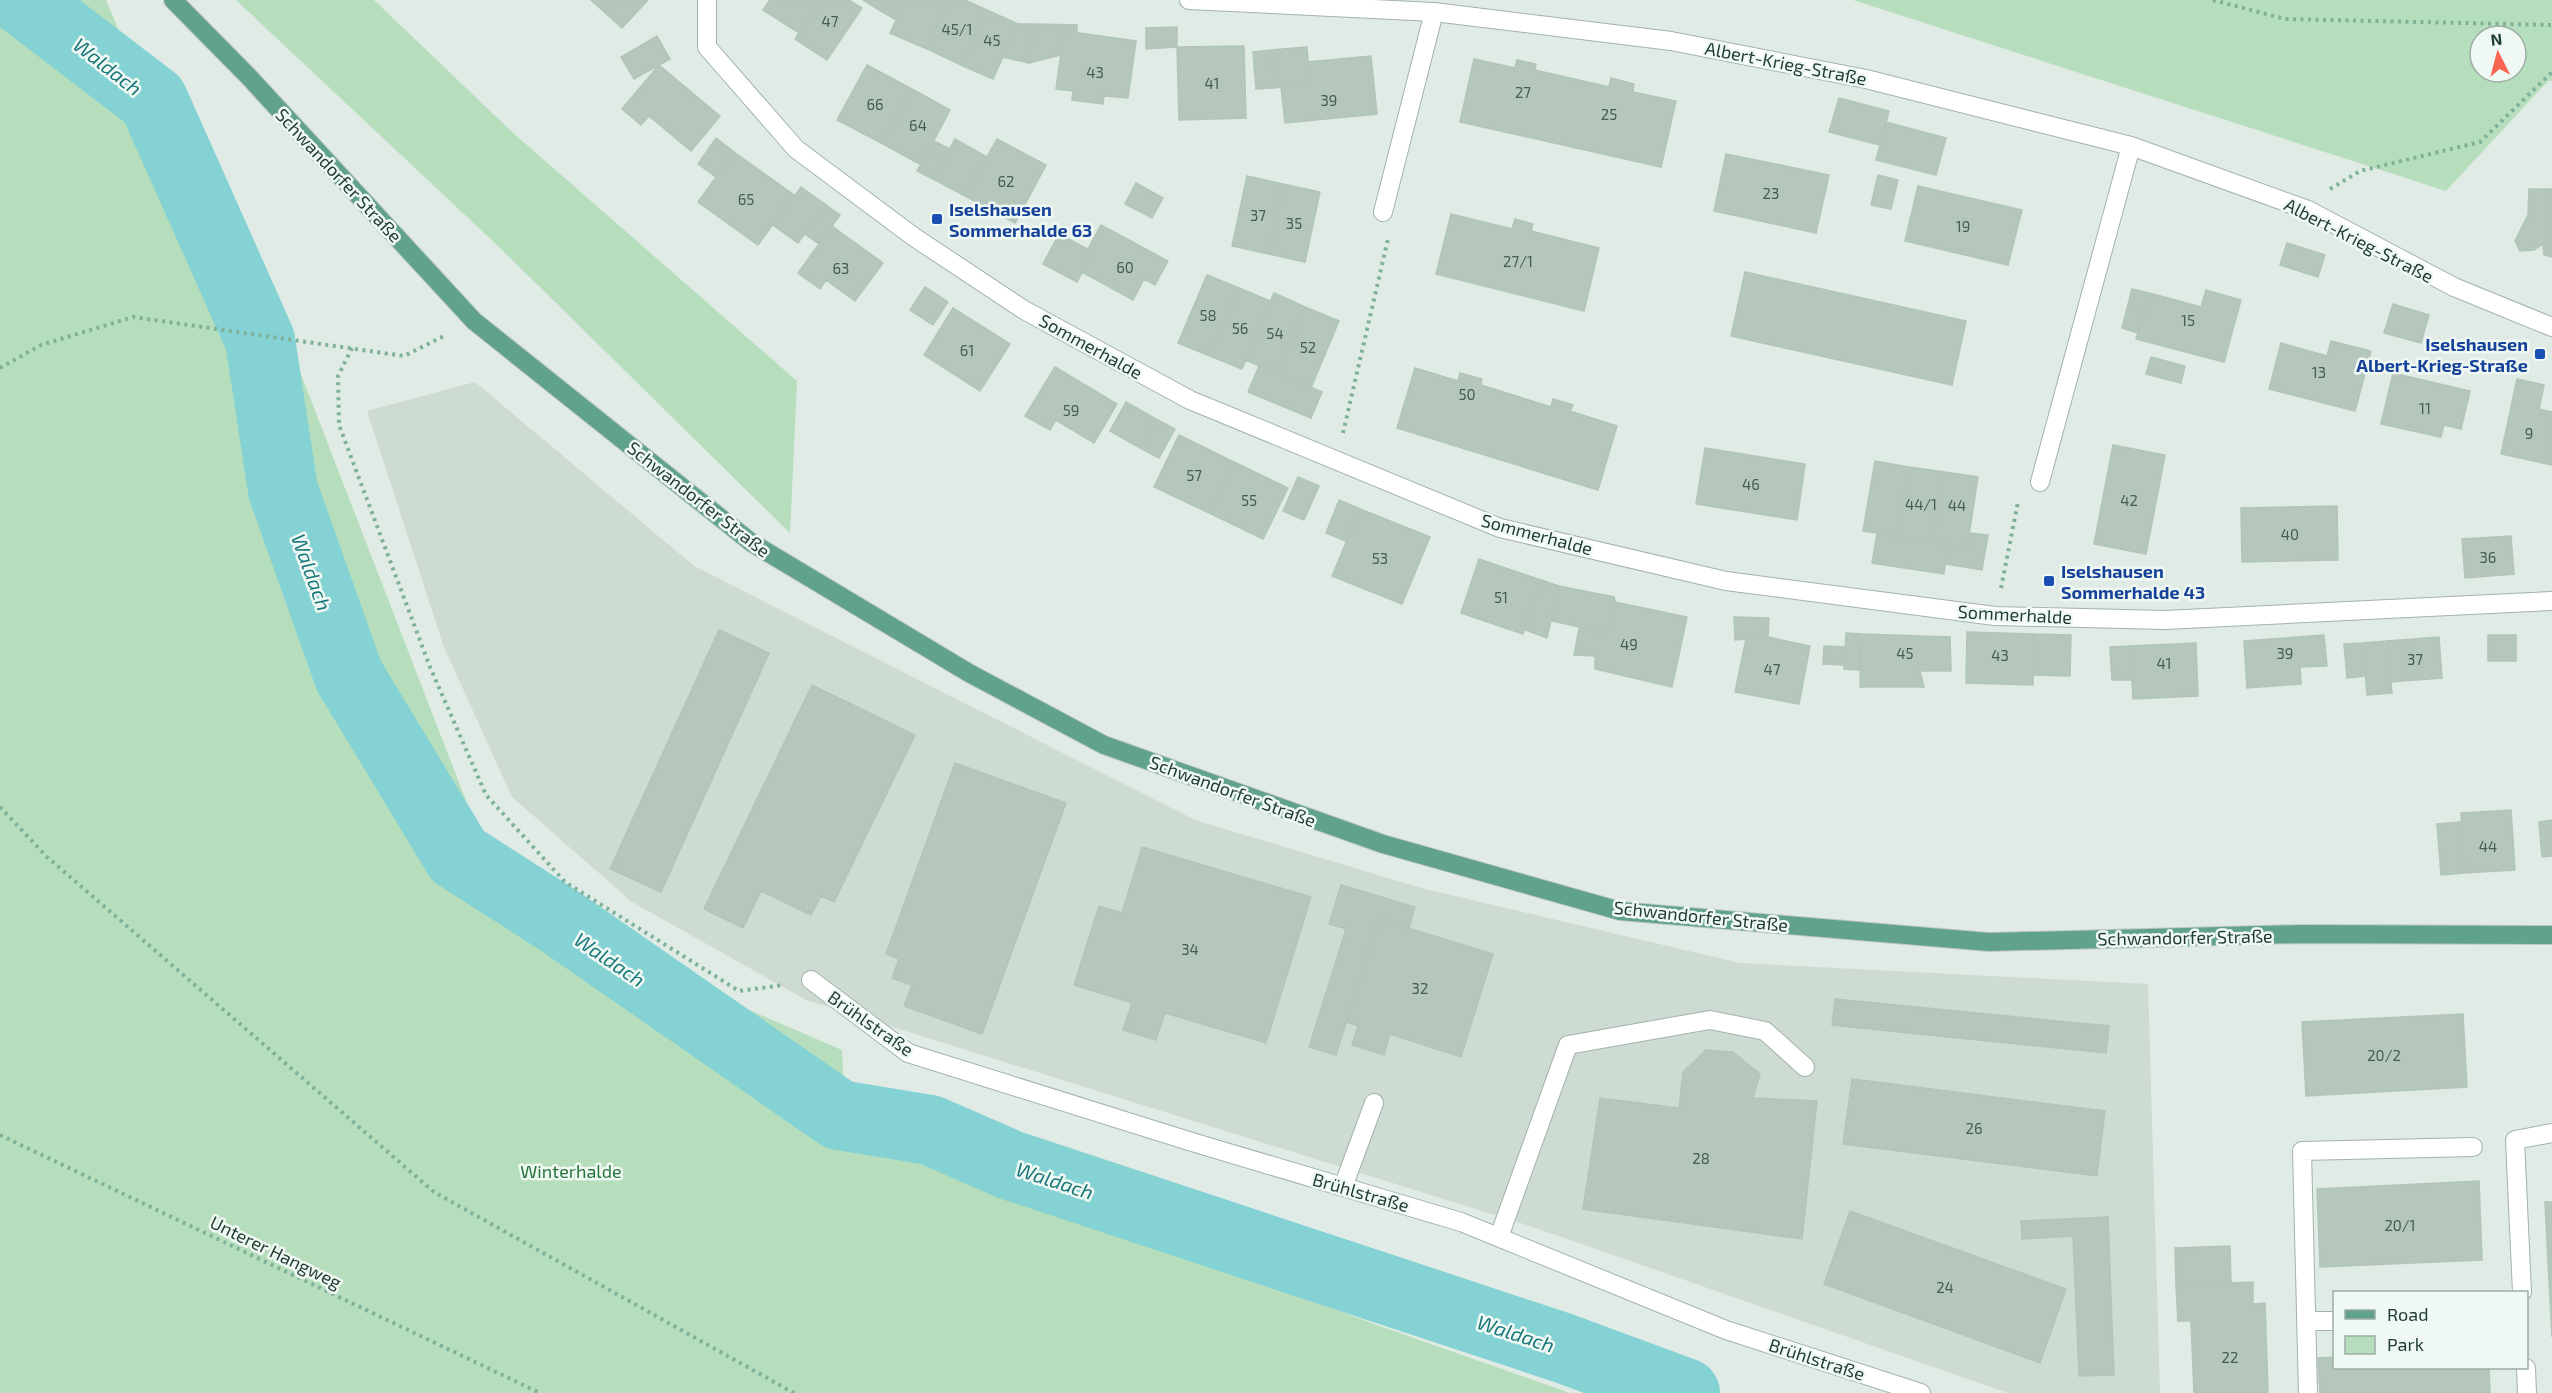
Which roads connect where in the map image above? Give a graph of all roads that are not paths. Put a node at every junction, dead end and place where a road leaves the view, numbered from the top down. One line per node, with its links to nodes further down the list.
1 (173, 0): 10 (main road, Schwandorfer Straße)
2 (707, 0): 9 (street, Sommerhalde)
3 (1189, 0): 4 (street, Albert-Krieg-Straße)
4 (1434, 12): 5 (street, Albert-Krieg-Straße); 6 (street)
5 (2131, 146): 7 (street, Albert-Krieg-Straße); 8 (street)
6 (1383, 212)
7 (2552, 327)
8 (2040, 482)
9 (2552, 601)
10 (2552, 935)
11 (811, 980): 16 (street, Brühlstraße)
12 (1805, 1068): 17 (street)
13 (1374, 1103): 16 (street)
14 (2552, 1133): 18 (street)
15 (2473, 1147): 20 (street)
16 (1343, 1187): 17 (street, Brühlstraße)
17 (1499, 1237): 22 (street, Brühlstraße)
18 (2522, 1291)
19 (2333, 1320): 20 (street)
20 (2306, 1321): 23 (street)
21 (2526, 1369): 24 (street)
22 (1921, 1393)
23 (2308, 1393)
24 (2527, 1393)

